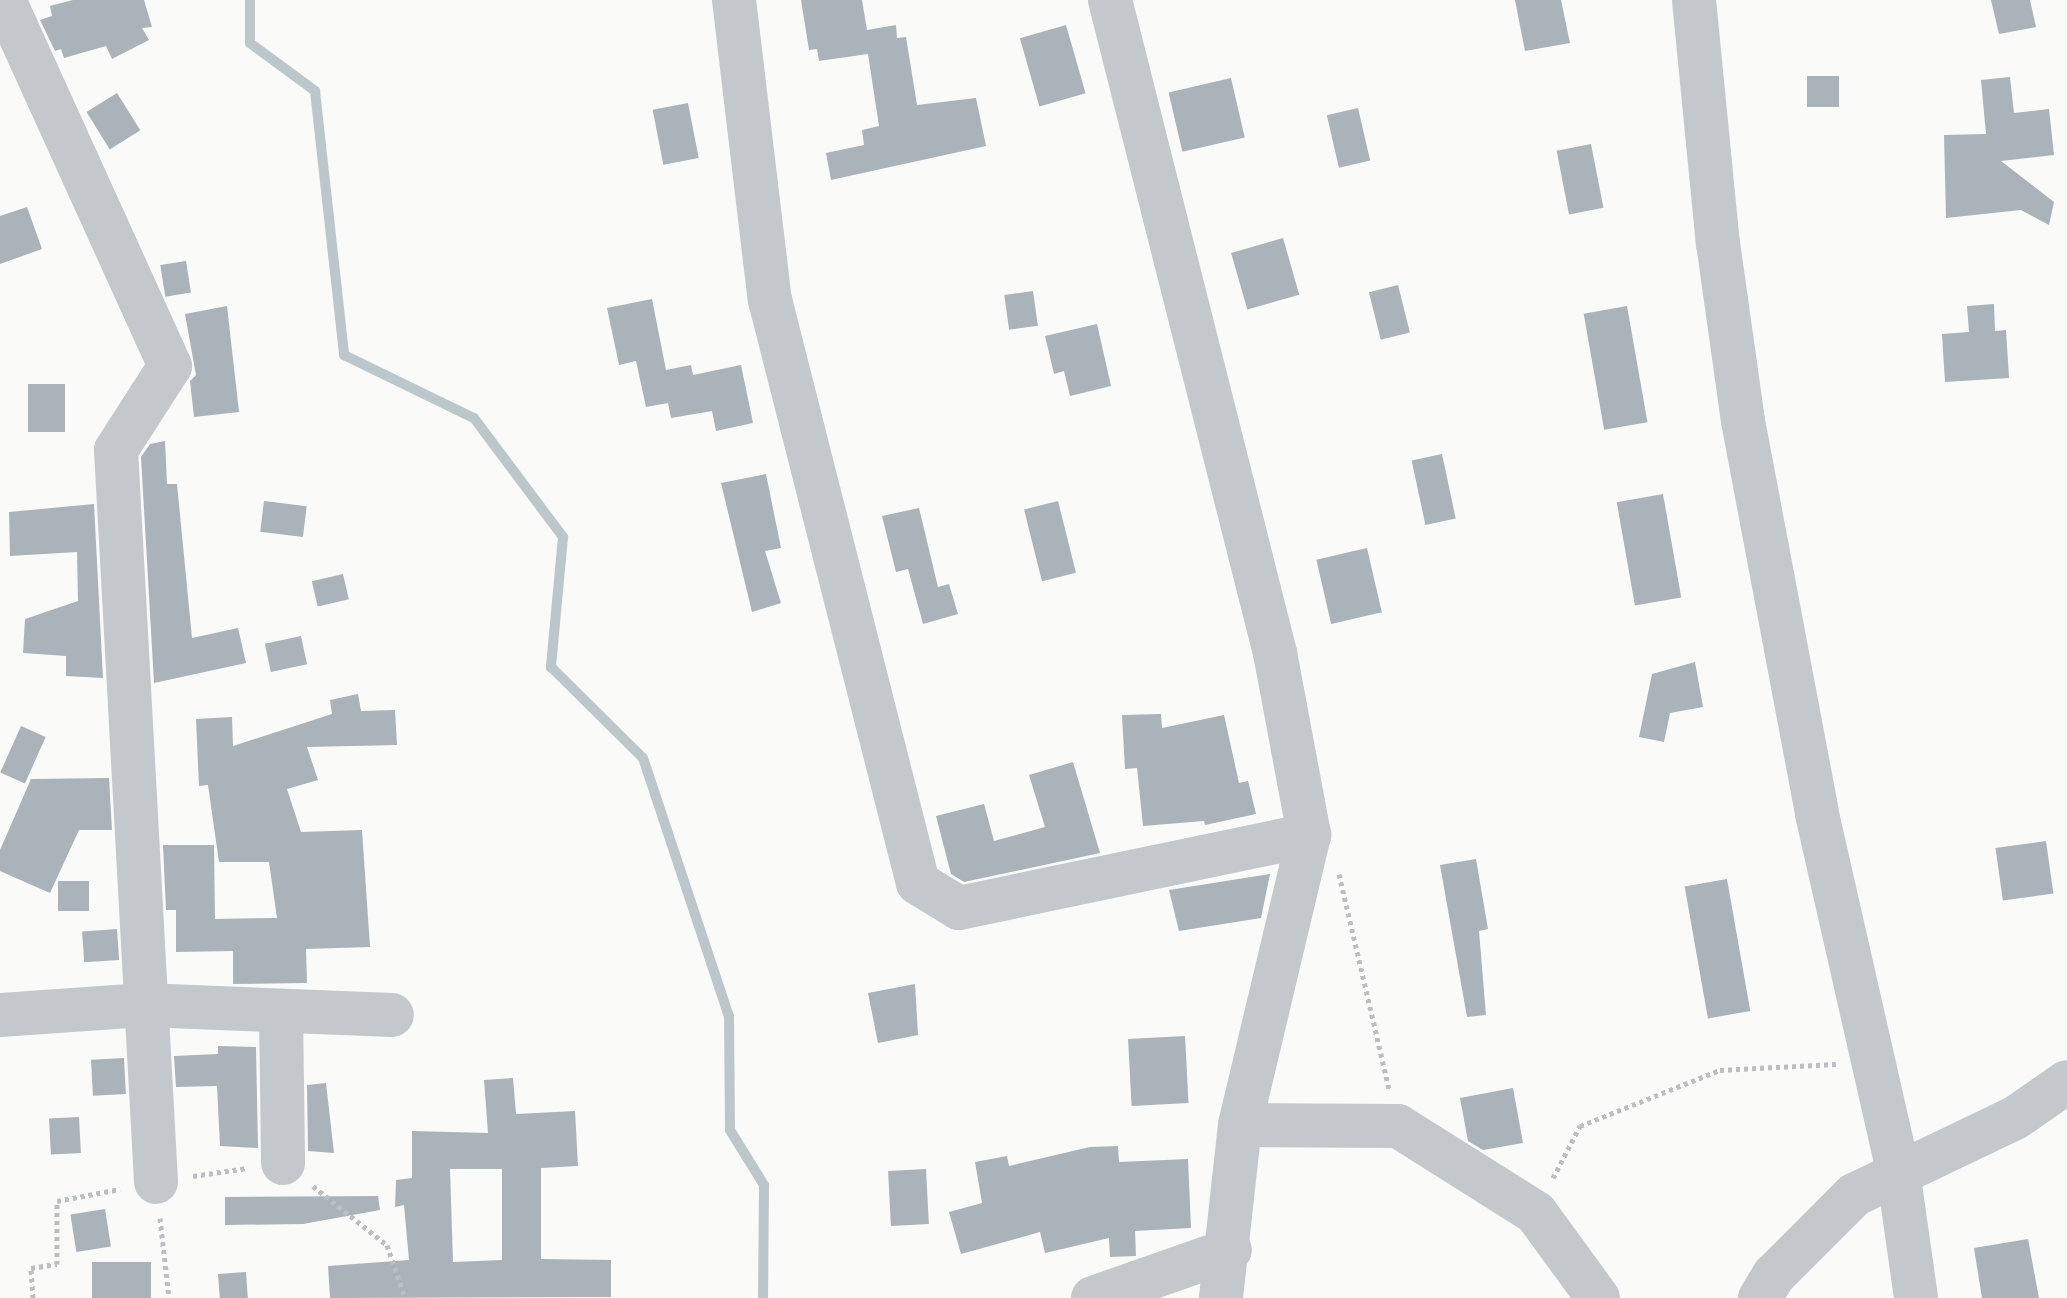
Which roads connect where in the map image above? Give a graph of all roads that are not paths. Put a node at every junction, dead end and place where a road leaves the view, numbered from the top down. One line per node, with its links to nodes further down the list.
1 (4, 0): 6 (street)
2 (734, 0): 5 (street)
3 (1110, 0): 5 (street)
4 (1694, 0): 13 (street)
5 (1309, 835): 11 (street)
6 (144, 1005): 7 (street); 8 (street); 14 (street)
7 (281, 1013): 9 (street); 12 (street)
8 (0, 1015)
9 (392, 1015)
10 (2067, 1082): 13 (street)
11 (1240, 1125): 15 (street); 18 (street)
12 (283, 1163)
13 (1898, 1171): 19 (street); 20 (street)
14 (156, 1182)
15 (1230, 1250): 16 (street); 17 (street)
16 (1093, 1298)
17 (1221, 1298)
18 (1598, 1298)
19 (1760, 1298)
20 (1916, 1298)

